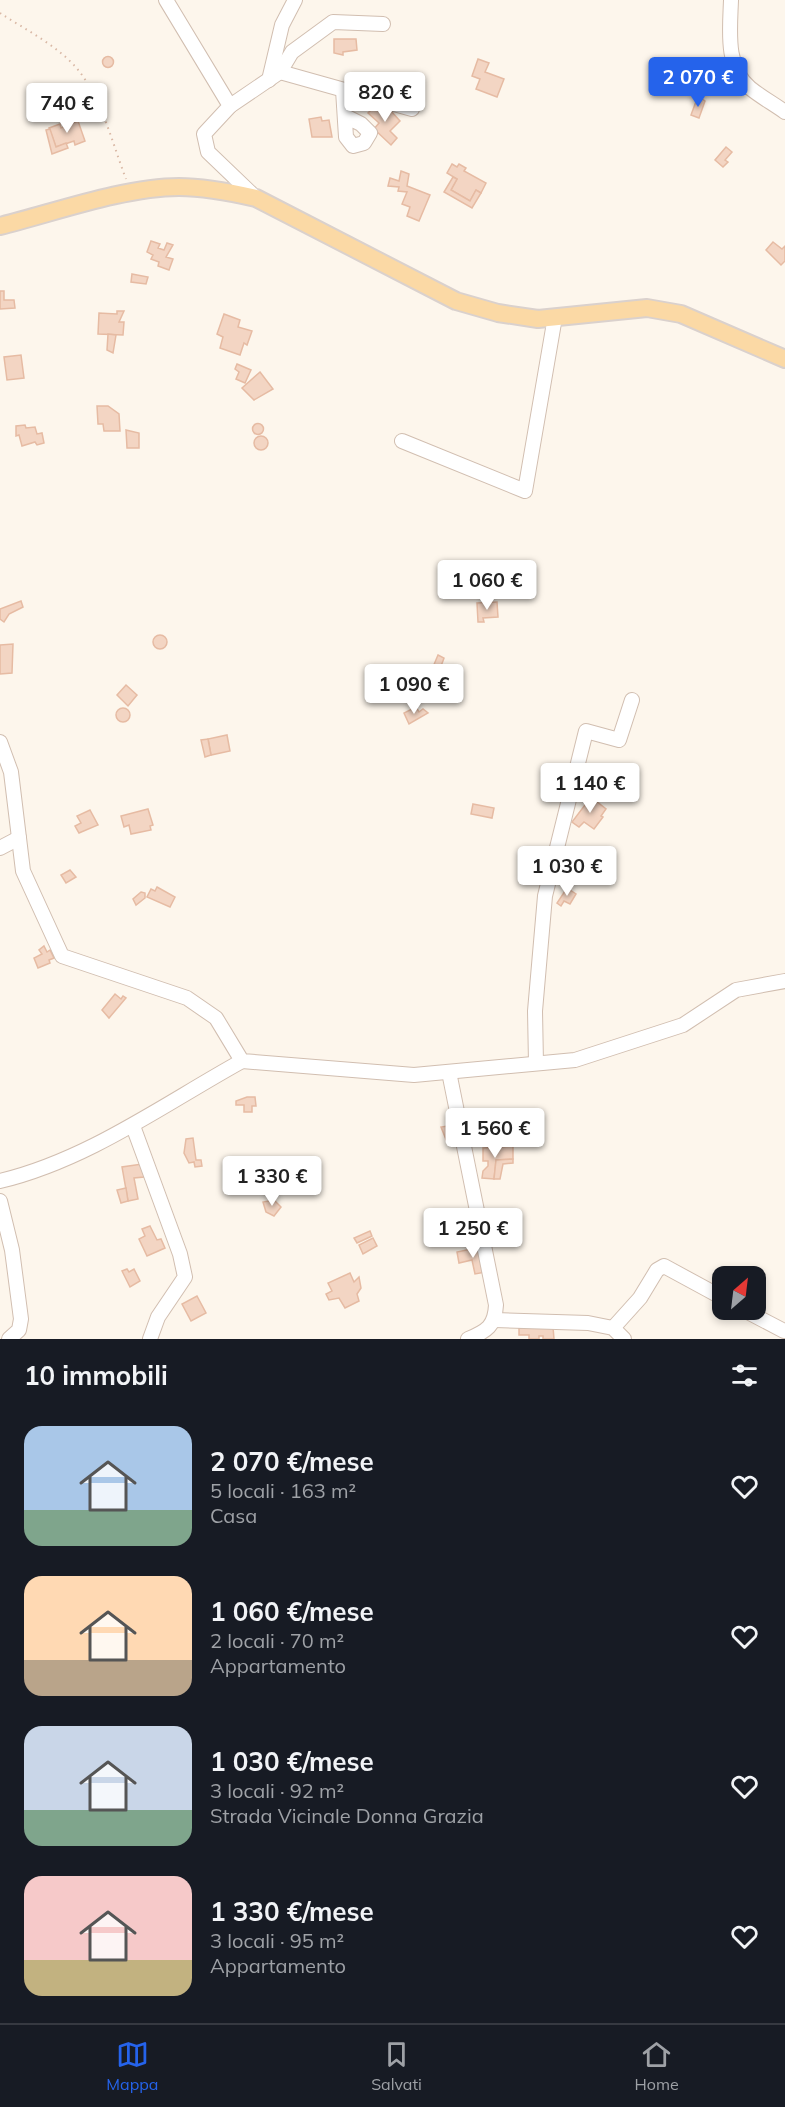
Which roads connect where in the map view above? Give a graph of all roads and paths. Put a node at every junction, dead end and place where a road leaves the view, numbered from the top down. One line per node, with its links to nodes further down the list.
1 (166, 0): 8 (street)
2 (295, 0): 6 (street)
3 (731, 0): 10 (street)
4 (0, 13): 12 (path)
5 (383, 24): 6 (street)
6 (274, 76): 7 (street); 8 (street)
7 (343, 90): 9 (street); 11 (street)
8 (231, 106): 13 (street)
9 (411, 109)
10 (785, 112)
11 (345, 116)
12 (131, 193): 13 (main road); 14 (main road)
13 (255, 198): 15 (main road)
14 (0, 226)
15 (555, 317): 16 (main road); 17 (street)
16 (785, 359)
17 (402, 441)
18 (632, 700): 24 (street)
19 (0, 742): 20 (street)
20 (19, 838): 21 (street); 23 (street)
21 (0, 848)
22 (785, 981): 24 (street)
23 (242, 1061): 25 (street); 26 (street)
24 (536, 1063): 25 (street)
25 (449, 1072): 30 (street)
26 (133, 1126): 27 (street); 35 (street)
27 (0, 1181)
28 (0, 1201): 34 (street)
29 (712, 1292): 32 (street)
30 (495, 1320): 32 (street); 36 (street)
31 (763, 1320): 33 (street)
32 (613, 1328): 37 (street)
33 (784, 1331)
34 (9, 1339)
35 (150, 1339)
36 (468, 1339)
37 (624, 1339)

